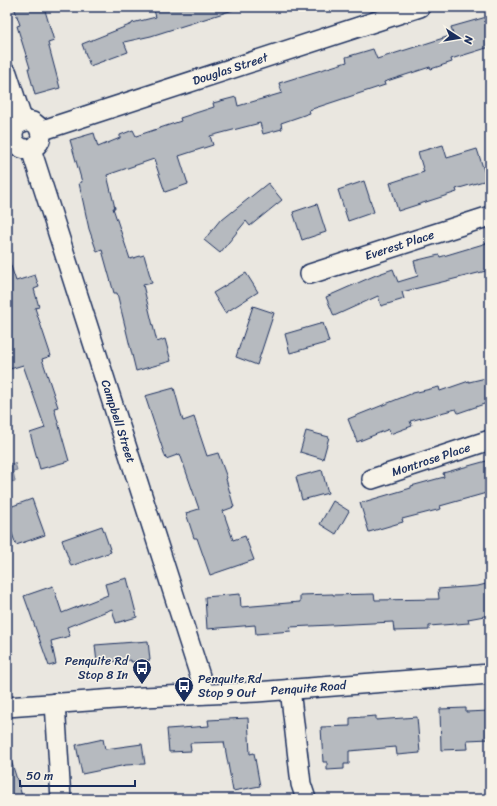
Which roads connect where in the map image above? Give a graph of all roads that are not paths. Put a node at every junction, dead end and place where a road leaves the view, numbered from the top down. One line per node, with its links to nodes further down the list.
1 (420, 7): 3 (street, Douglas Street)
2 (7, 73): 4 (street)
3 (40, 131): 4 (street); 5 (street)
4 (14, 132): 5 (street)
5 (31, 149): 12 (street, Campbell Street)
6 (490, 216): 7 (street, Everest Place)
7 (310, 274)
8 (490, 440): 9 (street, Montrose Place)
9 (372, 479)
10 (490, 674): 11 (street, Penquite Road)
11 (290, 689): 12 (street, Penquite Road); 16 (street)
12 (203, 694): 13 (street, Penquite Road)
13 (55, 703): 14 (street, Penquite Road); 15 (street)
14 (7, 707)
15 (61, 799)
16 (306, 799)

